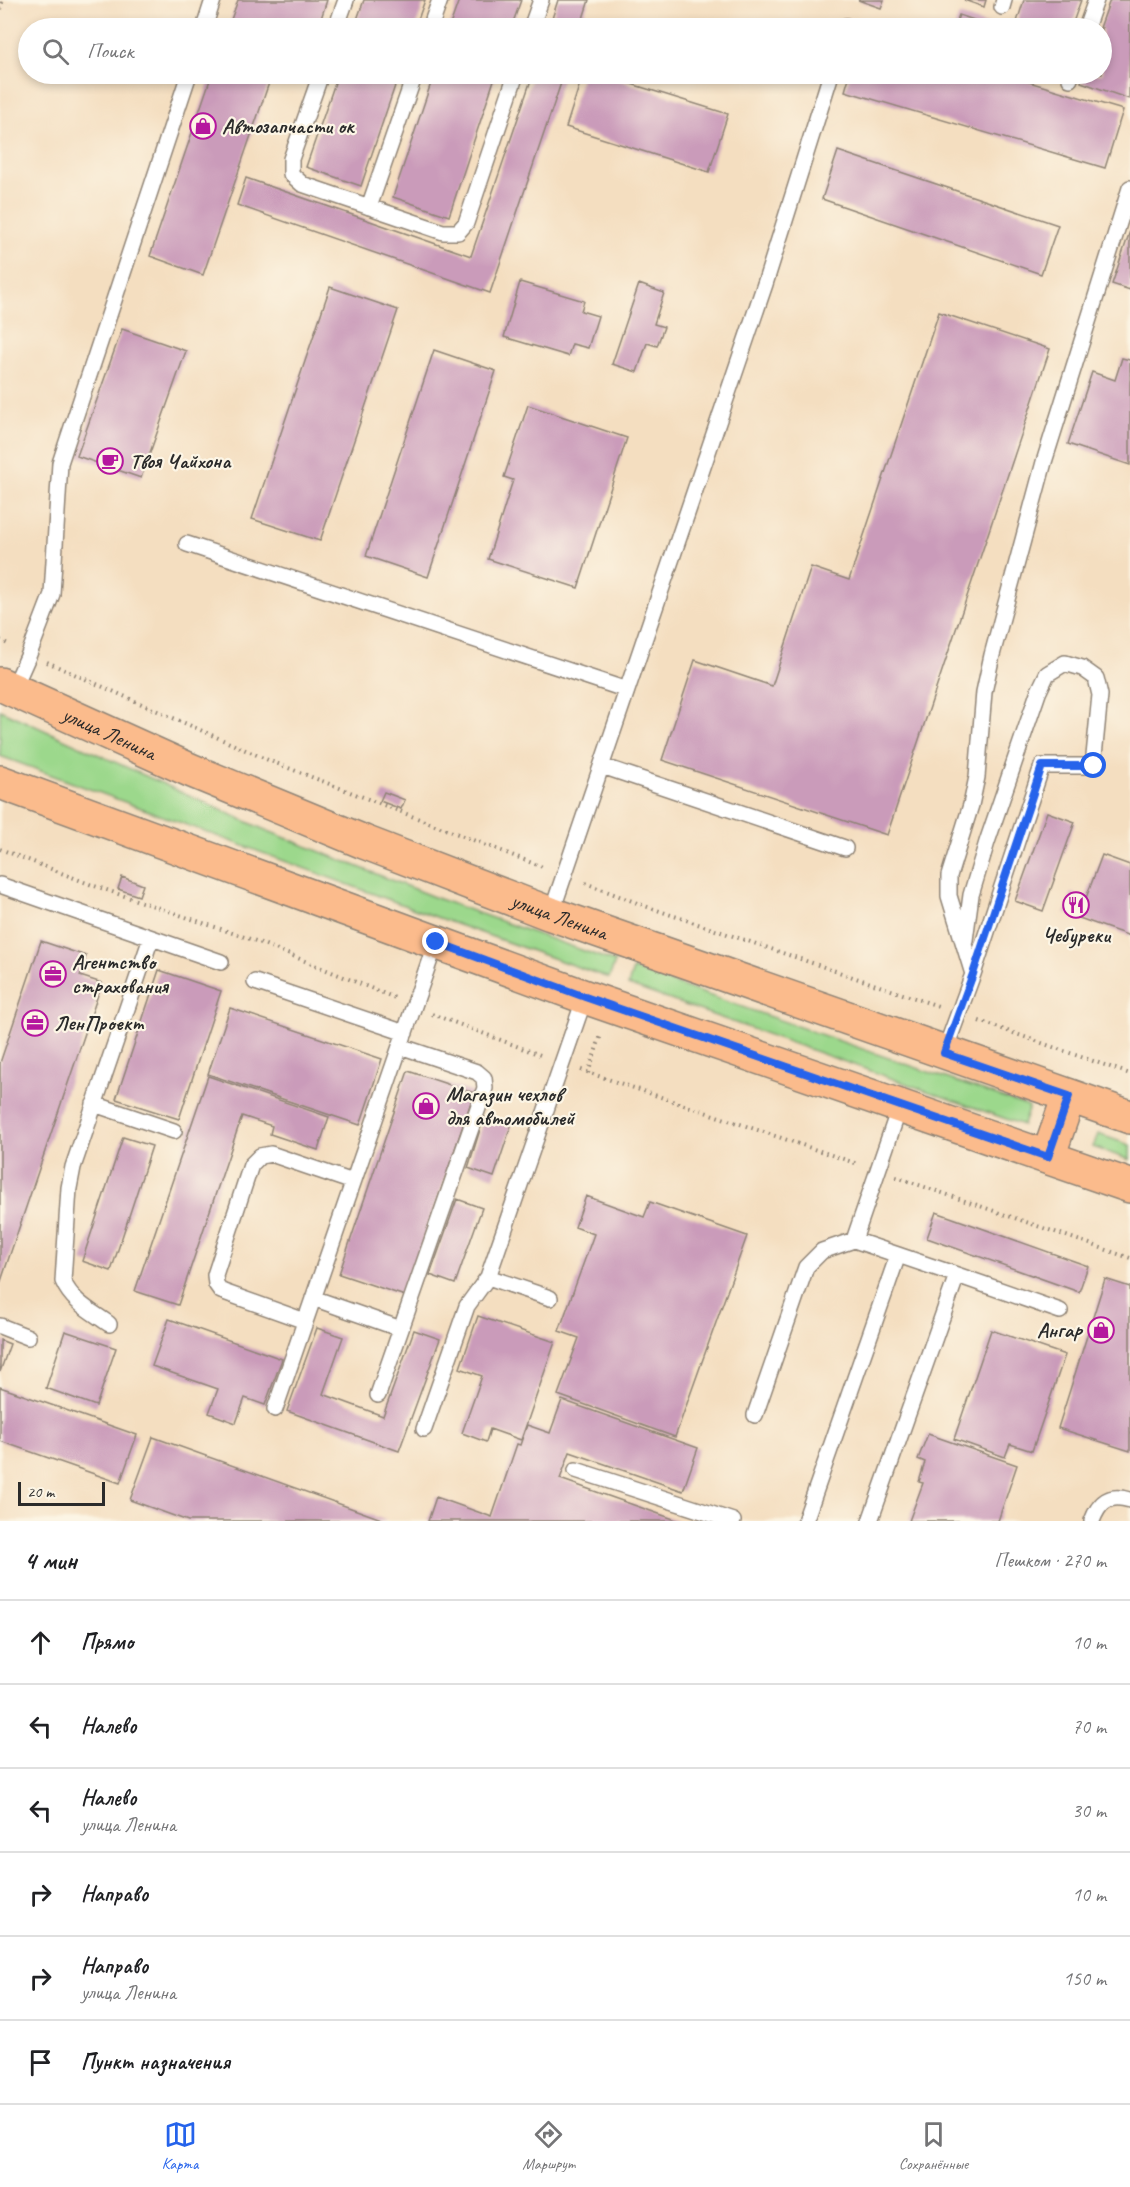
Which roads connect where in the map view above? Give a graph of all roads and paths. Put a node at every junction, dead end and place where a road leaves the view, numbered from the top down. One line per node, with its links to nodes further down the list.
1 (3, 0): 7 (path)
2 (213, 0): 8 (lane)
3 (346, 0): 9 (lane)
4 (440, 0): 10 (lane)
5 (541, 0): 11 (lane)
6 (1096, 0): 12 (lane)
7 (0, 9)
8 (207, 18)
9 (340, 18)
10 (434, 18)
11 (535, 18)
12 (1090, 18)
13 (186, 84): 21 (lane)
14 (317, 84): 19 (lane)
15 (412, 84): 19 (lane)
16 (513, 84): 19 (lane)
17 (828, 84): 22 (lane)
18 (1130, 188): 30 (lane)
19 (369, 207)
20 (187, 544): 22 (lane)
21 (6, 687): 27 (main road, улица Ленина)
22 (627, 690): 23 (lane)
23 (602, 766): 25 (lane); 27 (lane)
24 (0, 782): 29 (main road)
25 (845, 848)
26 (0, 885): 28 (lane)
27 (551, 914): 36 (main road, улица Ленина)
28 (151, 938): 31 (lane); 38 (lane)
29 (436, 942): 34 (main road); 35 (lane)
30 (964, 944): 32 (lane); 32 (lane)
31 (221, 962)
32 (973, 974): 36 (lane)
33 (255, 982): 35 (lane)
34 (585, 997): 39 (main road); 48 (lane)
35 (402, 1039): 43 (lane); 55 (lane)
36 (944, 1053): 37 (main road, улица Ленина)
37 (1069, 1096): 40 (main road, улица Ленина); 42 (main road)
38 (94, 1104): 41 (lane); 53 (lane)
39 (900, 1106): 42 (main road); 45 (lane)
40 (1130, 1118)
41 (174, 1131)
42 (1048, 1157): 44 (main road)
43 (353, 1182): 49 (lane); 52 (lane)
44 (1130, 1186)
45 (854, 1240): 46 (lane); 59 (lane)
46 (898, 1256): 47 (lane); 64 (lane)
47 (957, 1275): 51 (lane); 65 (lane)
48 (488, 1277): 50 (lane); 60 (lane)
49 (313, 1298): 52 (lane); 55 (lane)
50 (550, 1298)
51 (1060, 1311)
52 (305, 1321): 58 (lane)
53 (109, 1324)
54 (0, 1326): 56 (lane)
55 (401, 1329): 57 (lane)
56 (28, 1337)
57 (378, 1395)
58 (275, 1409)
59 (755, 1415)
60 (424, 1429)
61 (576, 1470): 63 (lane)
62 (1130, 1500): 66 (lane)
63 (733, 1521)
64 (806, 1521)
65 (870, 1521)
66 (1092, 1521)

